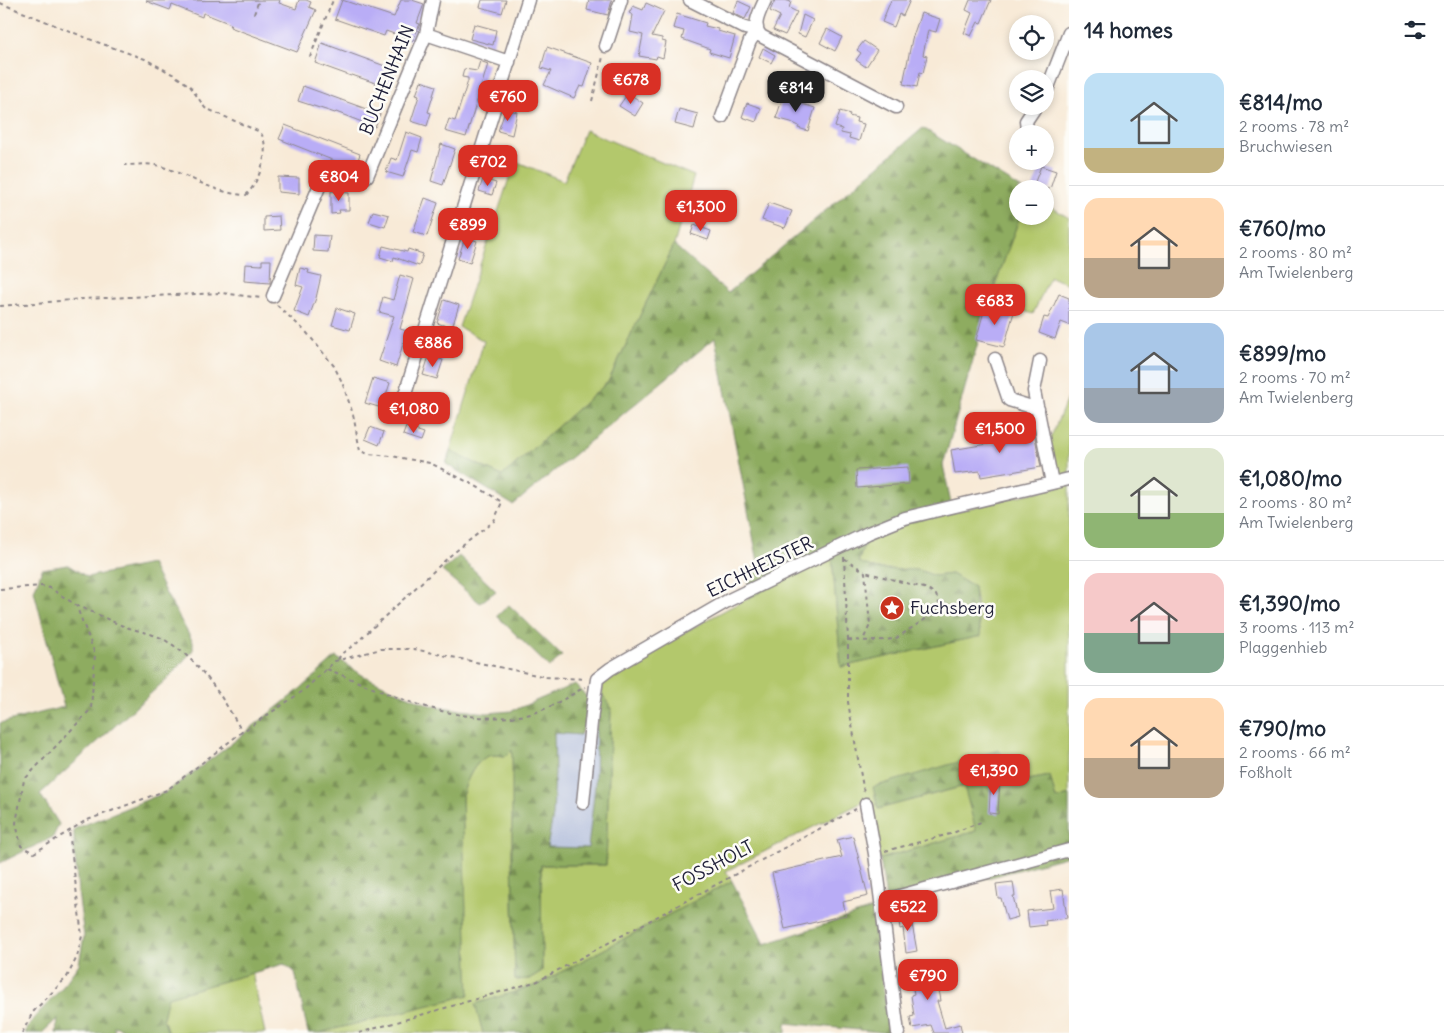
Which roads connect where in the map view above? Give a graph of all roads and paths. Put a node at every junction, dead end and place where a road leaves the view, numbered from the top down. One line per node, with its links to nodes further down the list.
1 (259, 0): 9 (path)
2 (333, 0): 14 (path)
3 (433, 0): 12 (street, BUCHENHAIN)
4 (528, 0): 15 (street)
5 (621, 0): 13 (street)
6 (690, 0): 10 (street)
7 (765, 0): 10 (street)
8 (0, 3): 20 (path)
9 (254, 14)
10 (757, 31): 18 (street); 19 (street)
11 (1069, 33): 16 (street)
12 (426, 34): 15 (street); 21 (street, BUCHENHAIN)
13 (606, 46): 17 (path)
14 (310, 57)
15 (509, 62): 25 (street)
16 (1054, 72)
17 (592, 101)
18 (896, 107)
19 (722, 117)
20 (125, 166)
21 (272, 298): 22 (path); 36 (path)
22 (0, 306)
23 (996, 359): 26 (street)
24 (1040, 361): 26 (street)
25 (401, 407)
26 (1038, 409): 28 (street)
27 (1069, 479): 28 (street, EICHHEISTER)
28 (1052, 483): 29 (street, EICHHEISTER)
29 (856, 540): 30 (path); 38 (street, EICHHEISTER)
30 (844, 558): 31 (path); 34 (path)
31 (865, 572): 35 (path); 35 (path)
32 (0, 590): 33 (path)
33 (76, 605): 39 (path); 43 (path)
34 (848, 640): 35 (path); 41 (path)
35 (863, 640)
36 (337, 661): 37 (path); 38 (path)
37 (327, 668): 38 (path); 39 (path)
38 (597, 679): 40 (street)
39 (242, 732): 43 (path)
40 (583, 803)
41 (866, 804): 45 (street); 48 (path, FOSSHOLT)
42 (981, 822): 45 (path)
43 (69, 831): 47 (path)
44 (1069, 850): 46 (street)
45 (875, 854): 46 (street)
46 (881, 901): 49 (street)
47 (22, 1033)
48 (359, 1033)
49 (898, 1033)

